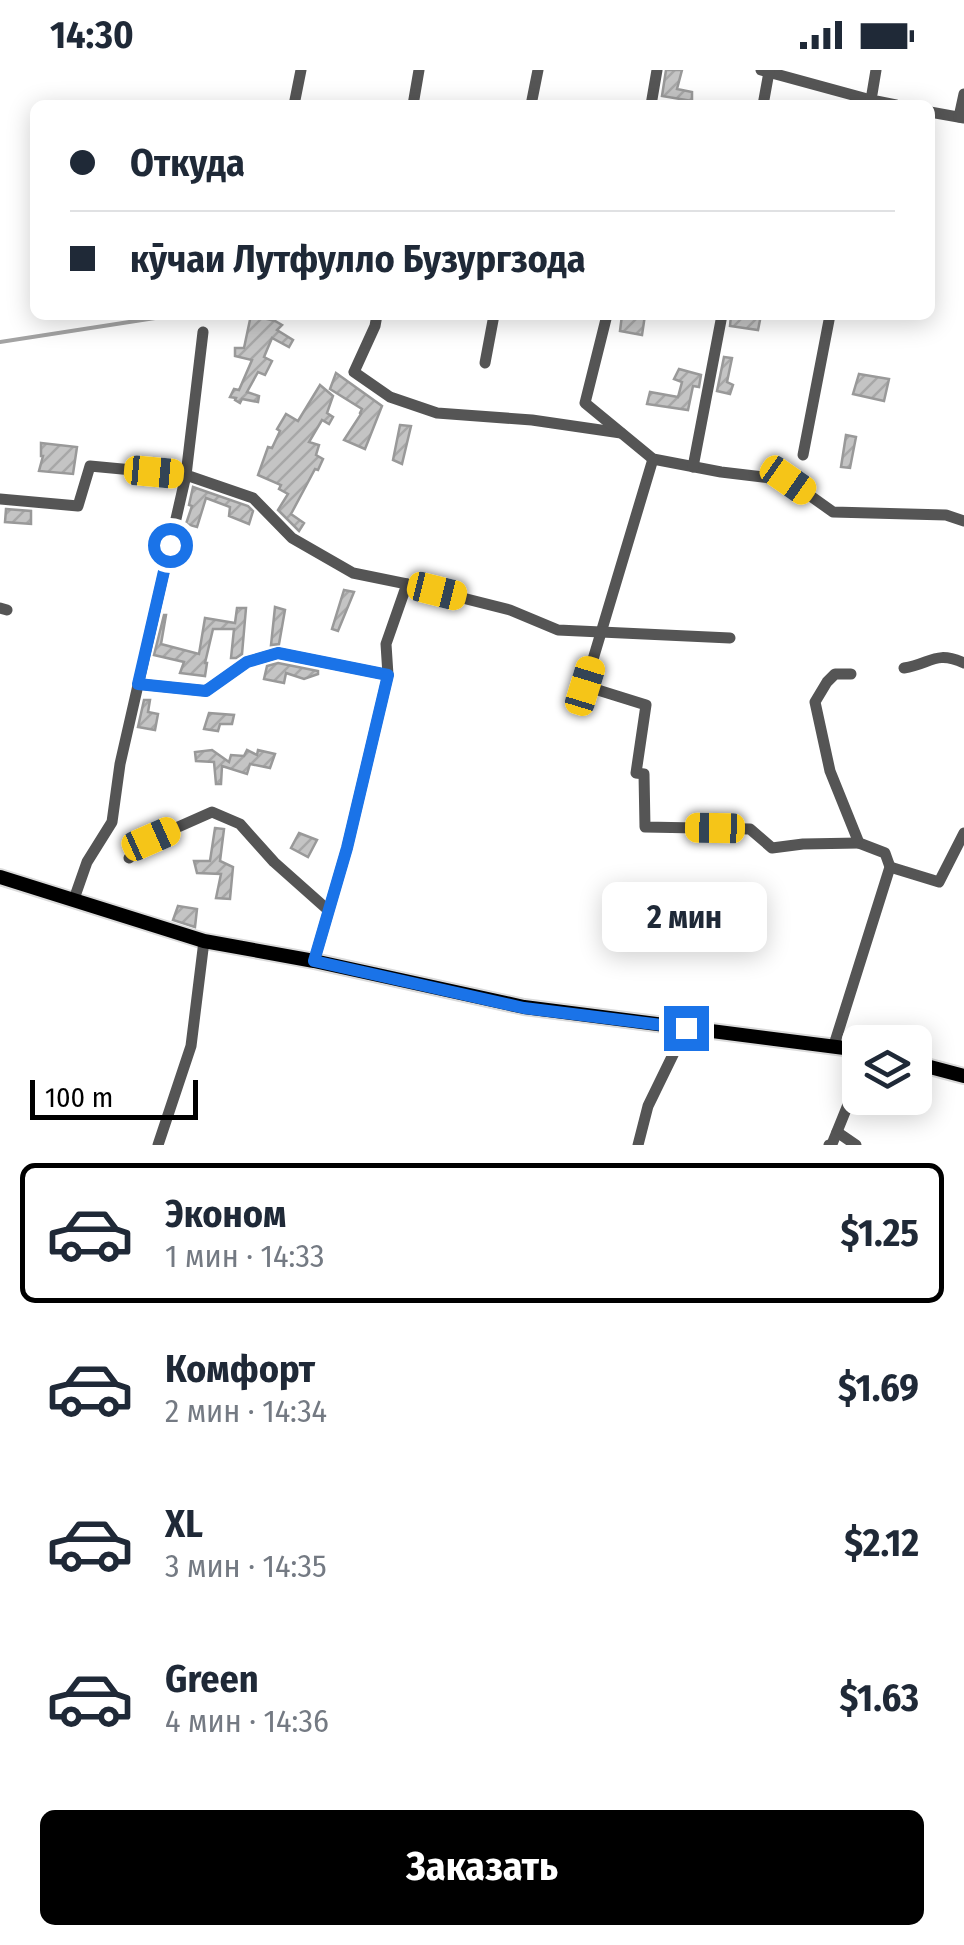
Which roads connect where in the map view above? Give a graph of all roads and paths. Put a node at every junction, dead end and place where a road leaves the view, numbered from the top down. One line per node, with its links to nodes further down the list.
1 (301, 70): 8 (street)
2 (419, 70): 9 (street)
3 (538, 70): 10 (street)
4 (657, 70): 11 (street)
5 (876, 70): 14 (street)
6 (765, 71): 12 (street); 13 (street)
7 (964, 94): 16 (street)
8 (295, 100)
9 (414, 100)
10 (532, 100)
11 (652, 100)
12 (762, 100)
13 (864, 100)
14 (871, 100)
15 (935, 113): 16 (street)
16 (962, 118)
17 (376, 320): 24 (street)
18 (493, 320): 23 (street)
19 (607, 320): 24 (street)
20 (721, 320): 27 (street)
21 (829, 320): 25 (street)
22 (203, 332): 28 (street)
23 (485, 362)
24 (622, 434): 26 (street)
25 (803, 456)
26 (653, 459): 27 (street); 32 (street)
27 (693, 467): 30 (street)
28 (186, 475): 29 (street); 31 (street); 38 (street)
29 (0, 499)
30 (964, 521)
31 (407, 584): 32 (street); 37 (street)
32 (600, 634): 33 (street); 40 (street)
33 (730, 638)
34 (964, 663): 35 (street)
35 (904, 668)
36 (851, 674): 40 (street)
37 (388, 675): 38 (street); 45 (street)
38 (138, 684): 44 (street)
39 (964, 833): 42 (street)
40 (860, 843): 42 (street)
41 (129, 858): 45 (street)
42 (890, 866): 49 (street)
43 (0, 877): 44 (main road)
44 (74, 899): 46 (main road)
45 (328, 910): 47 (street)
46 (204, 941): 47 (main road); 55 (street)
47 (314, 961): 48 (main road)
48 (686, 1028): 49 (main road); 56 (street)
49 (834, 1046): 50 (main road)
50 (842, 1047)
51 (932, 1068): 52 (main road)
52 (964, 1076)
53 (844, 1115): 54 (street)
54 (837, 1132): 57 (street); 58 (street)
55 (158, 1145)
56 (638, 1145)
57 (830, 1145)
58 (856, 1145)

